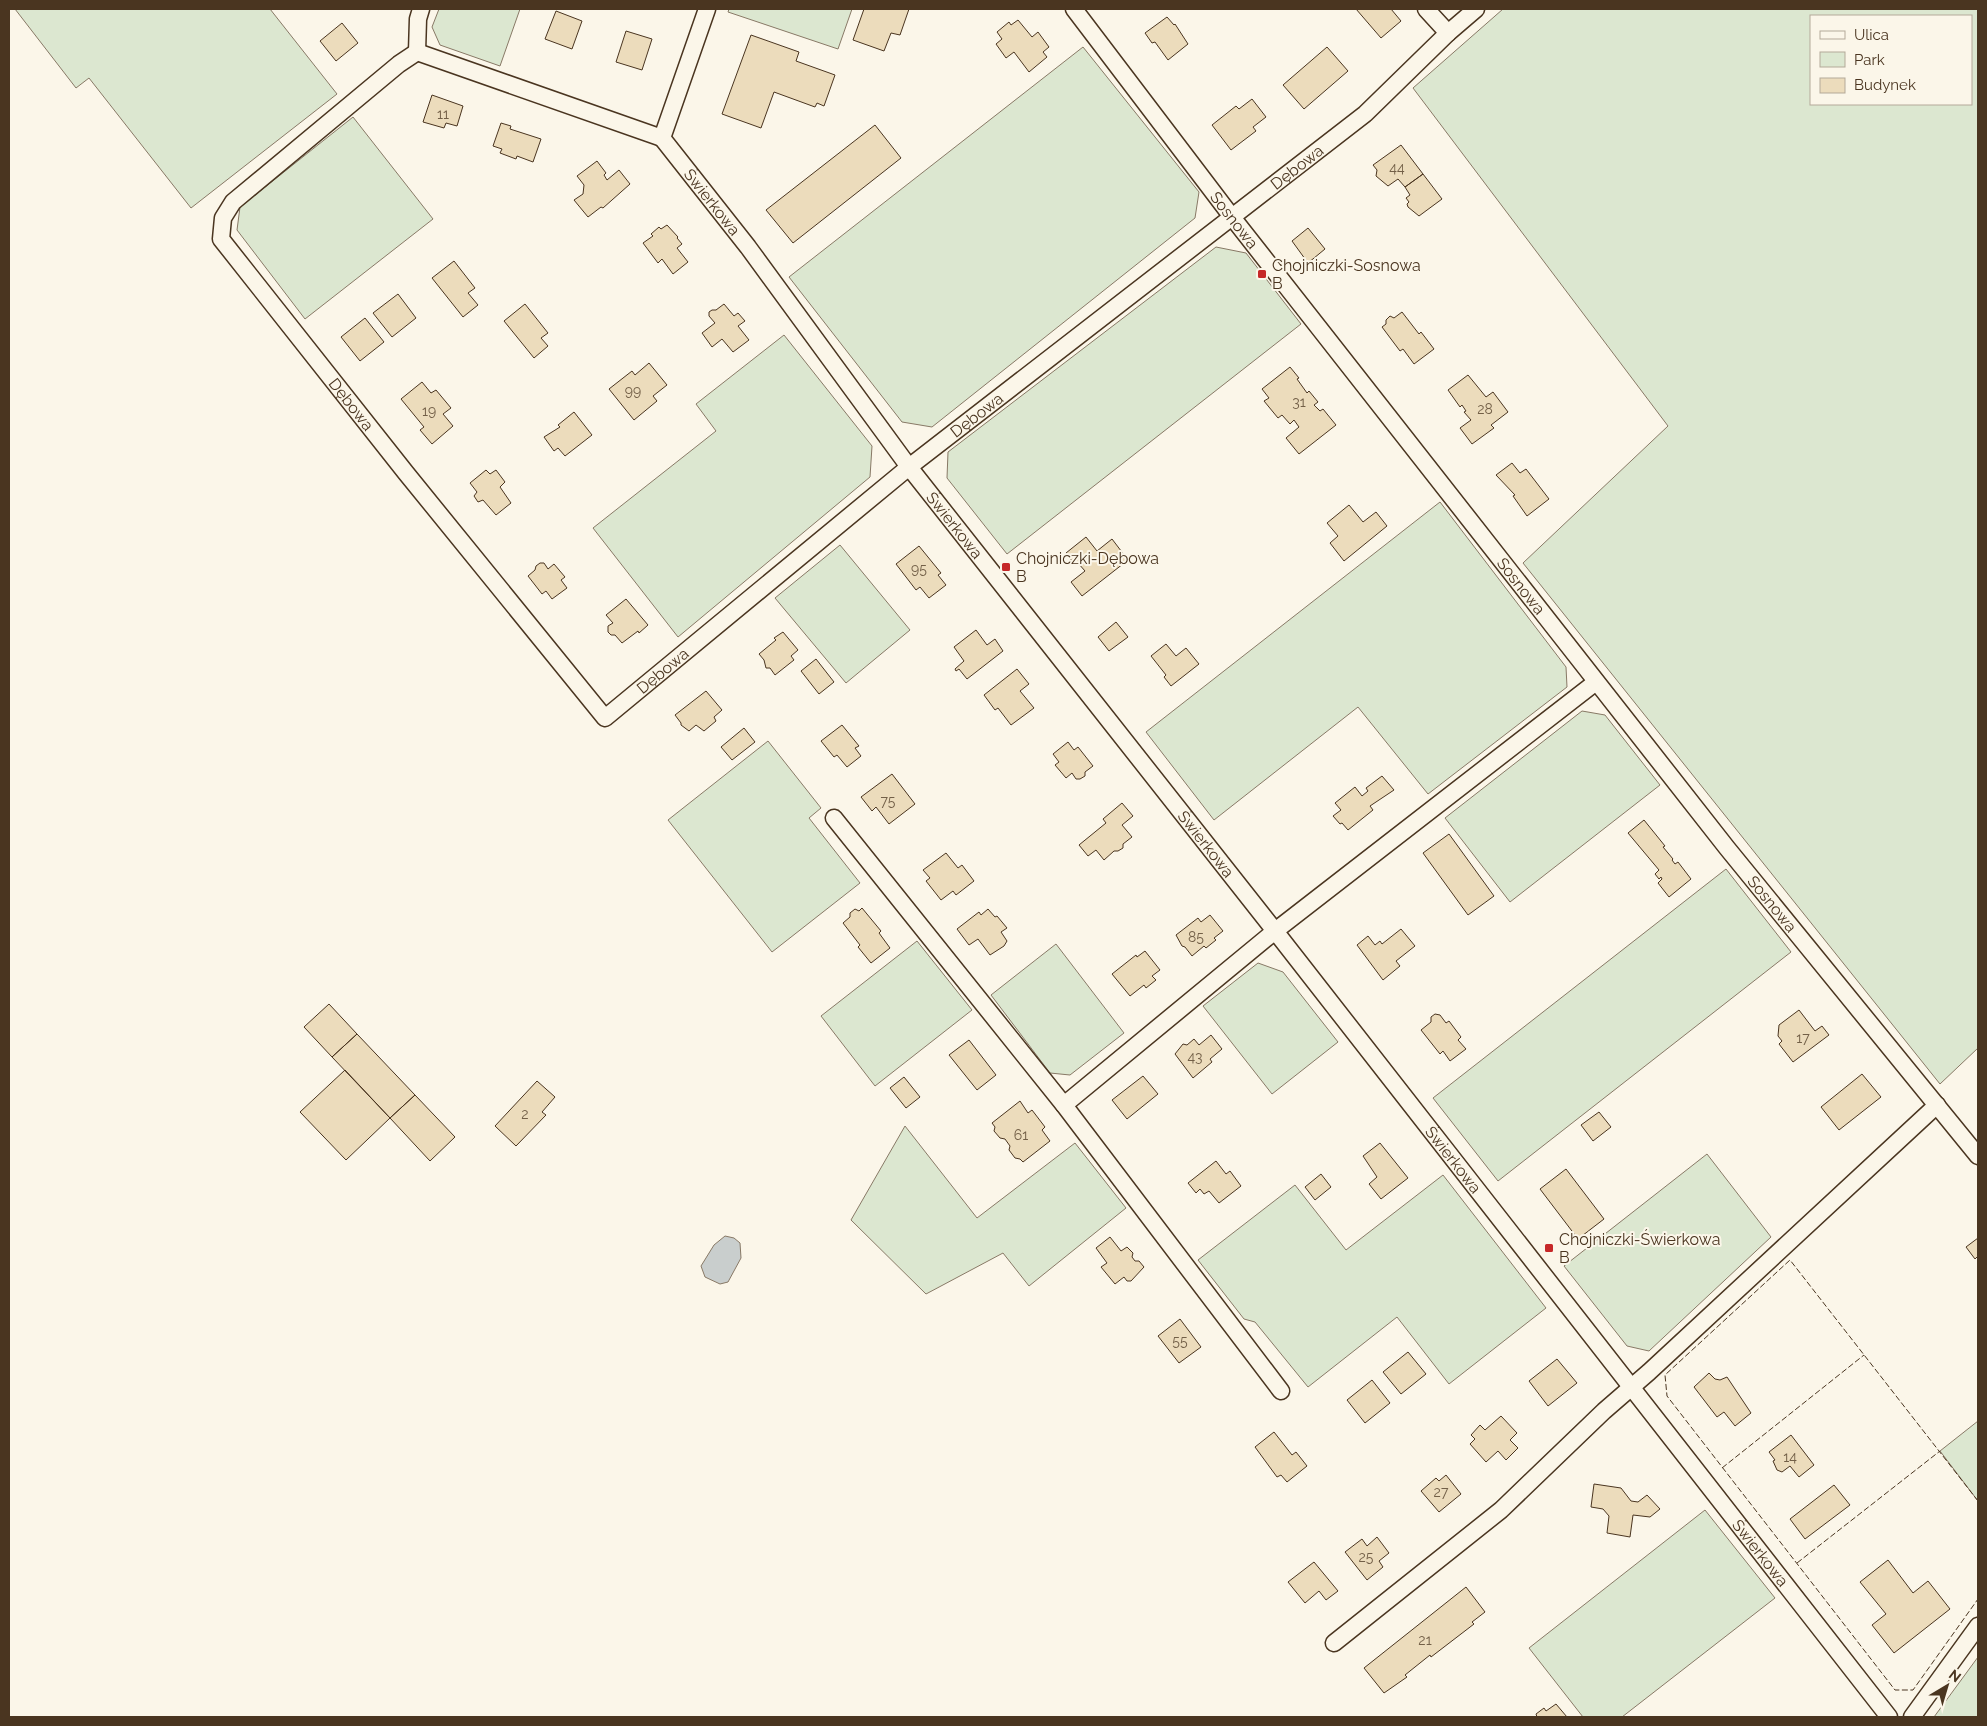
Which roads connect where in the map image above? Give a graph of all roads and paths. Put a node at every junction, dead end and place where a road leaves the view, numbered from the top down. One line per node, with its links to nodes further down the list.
1 (420, 9): 7 (street)
2 (708, 9): 8 (street)
3 (1074, 9): 9 (street, Sosnowa)
4 (1426, 9): 6 (street)
5 (1476, 9): 6 (street, Dębowa)
6 (1448, 33): 9 (street, Dębowa)
7 (417, 52): 8 (street); 10 (street, Dębowa)
8 (662, 138): 10 (street, Świerkowa)
9 (1232, 217): 10 (street, Dębowa); 11 (street, Sosnowa)
10 (909, 467): 13 (street, Świerkowa)
11 (1596, 682): 13 (street); 15 (street, Sosnowa)
12 (834, 818): 14 (street)
13 (1275, 931): 14 (street); 17 (street, Świerkowa)
14 (1064, 1104): 18 (street)
15 (1937, 1105): 16 (street, Sosnowa); 17 (street)
16 (1978, 1156)
17 (1631, 1387): 20 (street); 21 (street, Świerkowa)
18 (1281, 1392)
19 (1978, 1626): 22 (street)
20 (1334, 1643)
21 (1889, 1717)
22 (1912, 1717)

